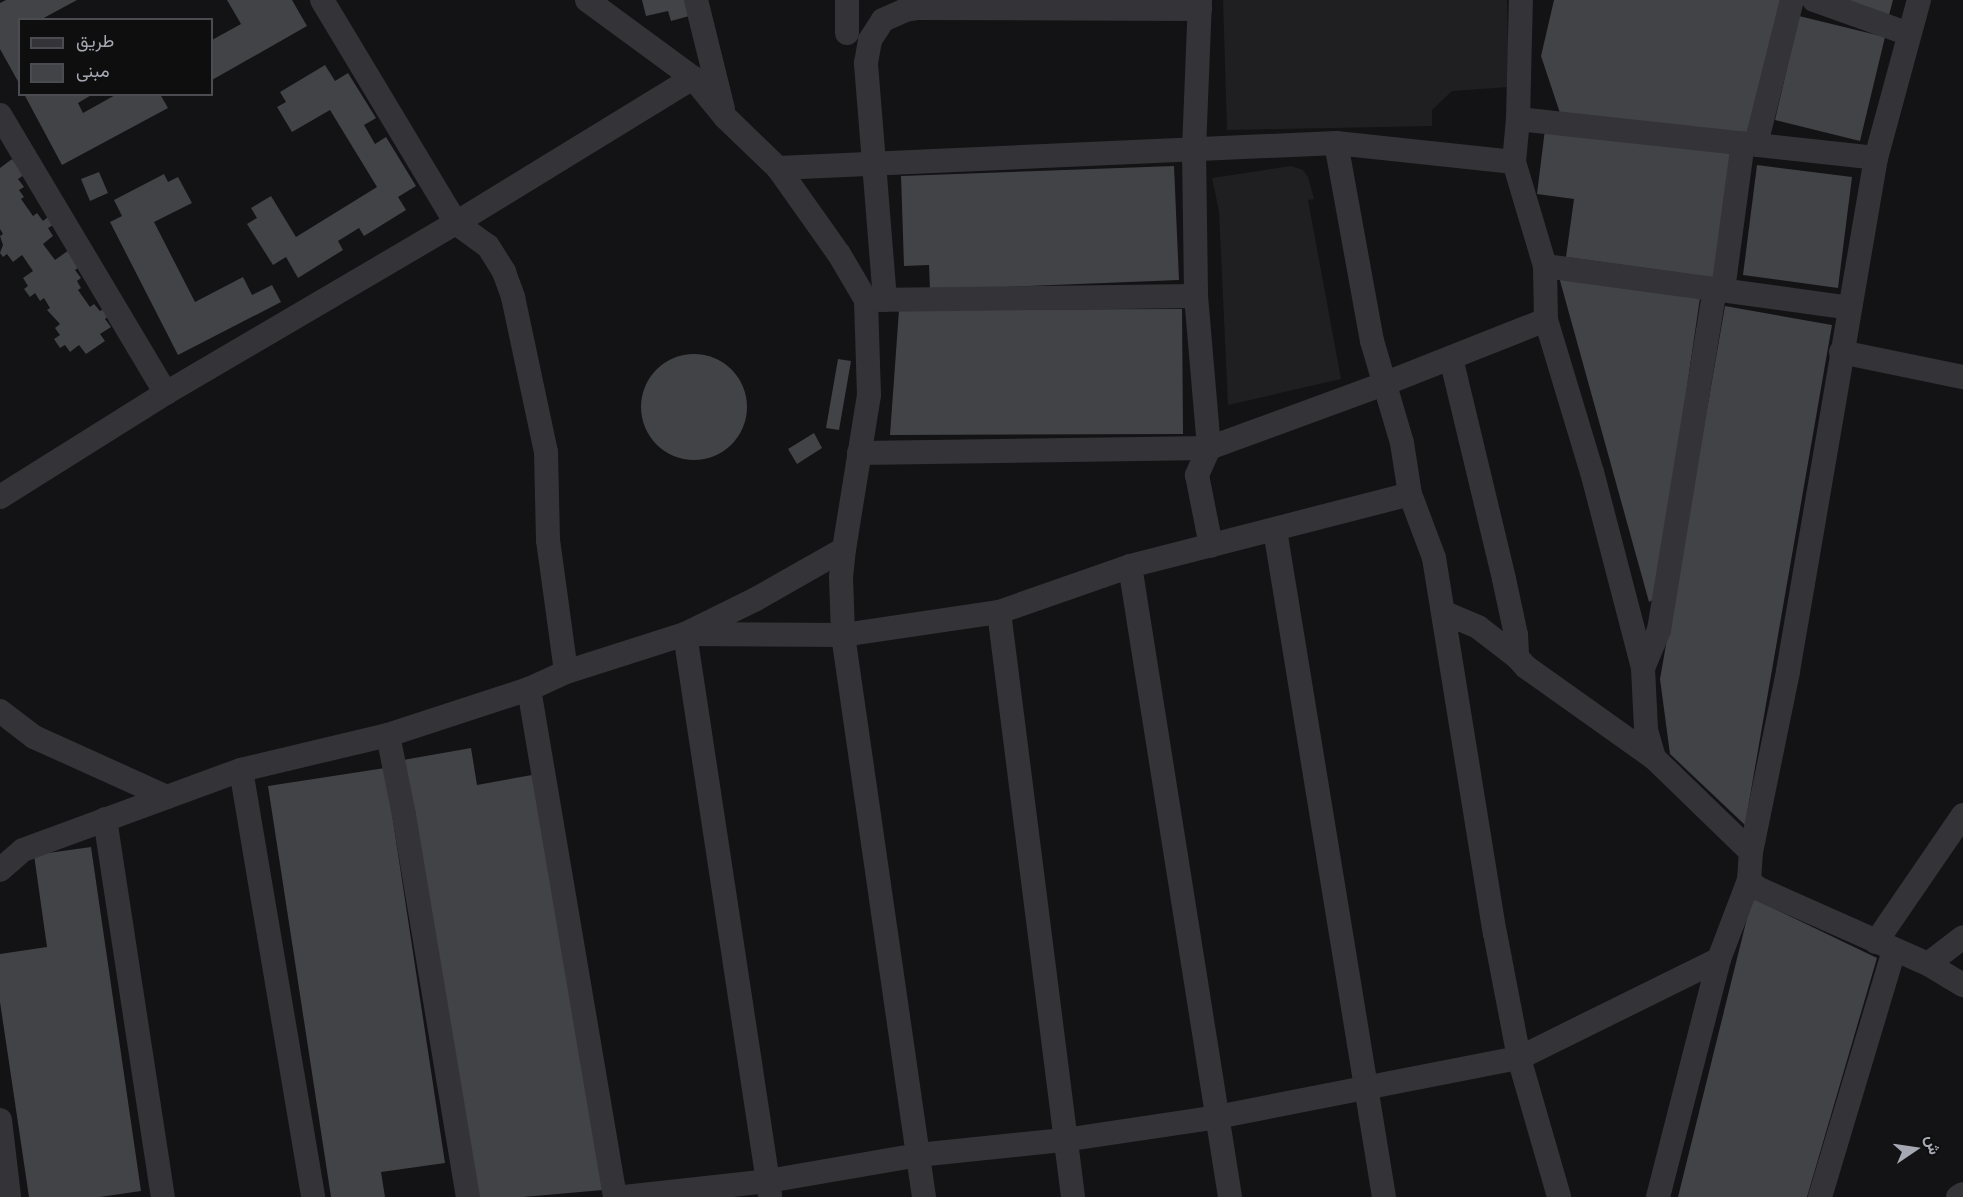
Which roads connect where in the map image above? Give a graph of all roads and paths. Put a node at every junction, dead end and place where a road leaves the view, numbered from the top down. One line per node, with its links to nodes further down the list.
1 (322, 0): 23 (street)
2 (587, 0): 12 (street)
3 (696, 0): 14 (street)
4 (847, 0): 10 (street)
5 (1521, 0): 15 (street)
6 (1792, 0): 17 (street)
7 (1814, 0): 11 (street)
8 (1920, 0): 11 (street)
9 (1200, 4): 18 (street); 21 (street)
10 (847, 33)
11 (1909, 34): 19 (street)
12 (693, 78): 14 (street); 23 (street)
13 (0, 115): 34 (street)
14 (725, 117): 22 (street)
15 (1518, 119): 17 (street); 20 (street)
16 (1336, 143): 18 (street); 20 (street); 33 (street)
17 (1749, 143): 19 (street); 25 (street)
18 (1194, 149): 21 (street); 26 (street)
19 (1876, 158): 28 (street)
20 (1514, 162): 24 (street)
21 (873, 164): 22 (street); 27 (street)
22 (778, 168): 27 (street)
23 (456, 224): 34 (street); 49 (street)
24 (1545, 266): 25 (street); 29 (street)
25 (1719, 290): 28 (street); 48 (street)
26 (1196, 296): 27 (street); 35 (street)
27 (876, 300): 36 (street)
28 (1851, 308): 30 (street)
29 (1546, 320): 31 (street); 48 (street)
30 (1840, 352): 32 (street); 58 (street)
31 (1451, 358): 33 (street); 47 (street)
32 (1963, 377)
33 (1384, 384): 35 (street); 37 (street)
34 (166, 393): 38 (street)
35 (1209, 448): 36 (street); 40 (street)
36 (859, 453): 41 (street)
37 (1410, 494): 39 (street); 44 (street)
38 (0, 497)
39 (1275, 530): 40 (street); 67 (street)
40 (1211, 546): 42 (street)
41 (844, 549): 45 (street); 46 (street)
42 (1131, 566): 43 (street); 68 (street)
43 (999, 612): 46 (street); 70 (street)
44 (1445, 613): 47 (street); 66 (street)
45 (685, 634): 46 (street); 49 (street); 72 (street)
46 (843, 635): 71 (street)
47 (1517, 657): 53 (street)
48 (1643, 668): 53 (street)
49 (566, 672): 50 (street)
50 (529, 689): 52 (street); 78 (street)
51 (0, 711): 55 (street)
52 (388, 735): 54 (street); 77 (street)
53 (1654, 758): 58 (street)
54 (241, 770): 55 (street); 76 (street)
55 (167, 796): 57 (street)
56 (1963, 815): 62 (street)
57 (105, 819): 59 (street); 75 (street)
58 (1751, 852): 60 (street)
59 (0, 870)
60 (1749, 880): 62 (street); 63 (street)
61 (1963, 937): 64 (street)
62 (1885, 946): 64 (street); 86 (street)
63 (1719, 959): 66 (street); 85 (street)
64 (1928, 964): 65 (street)
65 (1963, 985)
66 (1519, 1058): 67 (street); 84 (street)
67 (1366, 1086): 68 (street); 83 (street)
68 (1217, 1117): 70 (street); 82 (street)
69 (0, 1120): 74 (street)
70 (1064, 1140): 71 (street); 81 (street)
71 (918, 1155): 72 (street); 80 (street)
72 (770, 1189): 79 (street)
73 (1963, 1194): 87 (street)
74 (9, 1197)
75 (163, 1197)
76 (313, 1197)
77 (468, 1197)
78 (615, 1197)
79 (624, 1197)
80 (924, 1197)
81 (1072, 1197)
82 (1230, 1197)
83 (1384, 1197)
84 (1559, 1197)
85 (1658, 1197)
86 (1820, 1197)
87 (1958, 1197)

